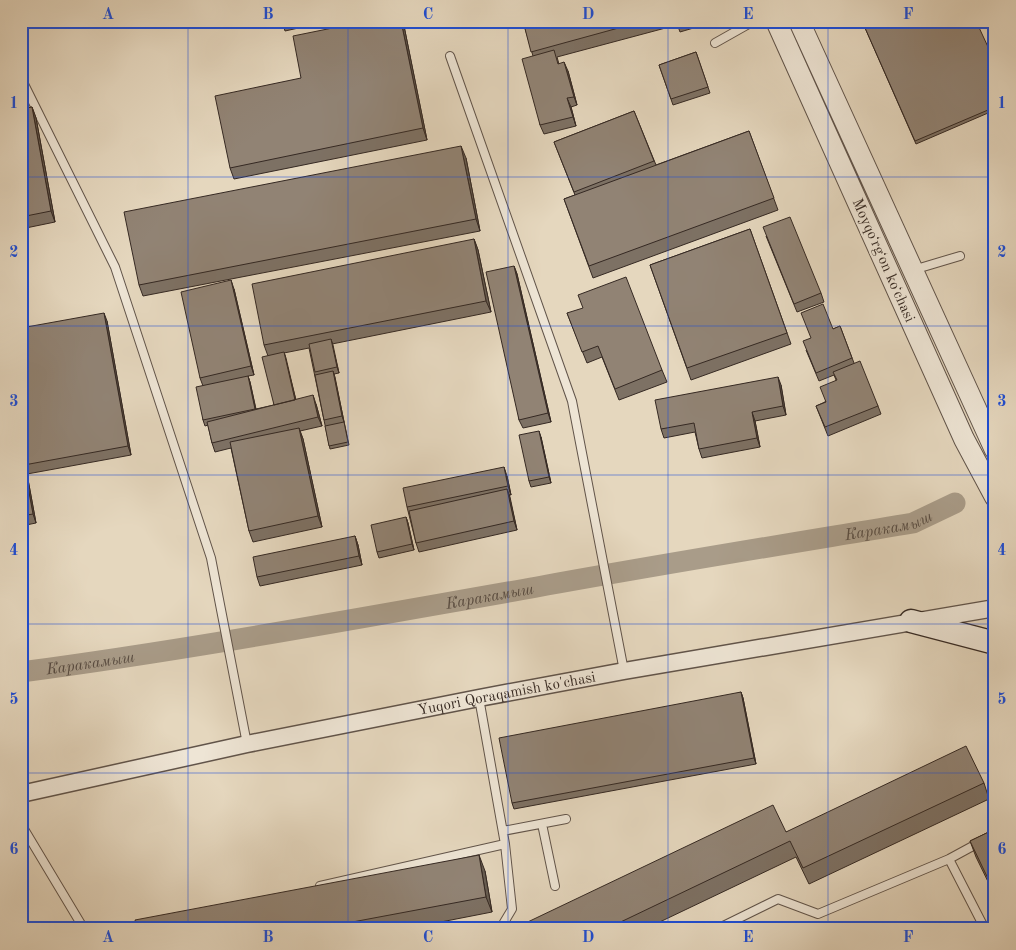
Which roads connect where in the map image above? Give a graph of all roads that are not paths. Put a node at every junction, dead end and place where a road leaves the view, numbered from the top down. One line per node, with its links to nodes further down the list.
1 (754, 21): 4 (lane)
2 (776, 21): 10 (street, Moyqoʻrgʻon koʻchasi)
3 (799, 21): 8 (street, Moyqoʻrgʻon koʻchasi)
4 (715, 43)
5 (450, 56): 14 (lane)
6 (21, 78): 16 (lane)
7 (960, 256): 8 (lane)
8 (913, 270): 9 (street, Moyqoʻrgʻon koʻchasi)
9 (995, 450)
10 (995, 497)
11 (995, 608): 12 (street, Yuqori Qoraqamish ko'chasi)
12 (911, 621): 13 (main road); 14 (street, Yuqori Qoraqamish ko'chasi)
13 (995, 643)
14 (624, 671): 15 (street, Yuqori Qoraqamish ko'chasi)
15 (479, 698): 16 (street, Yuqori Qoraqamish ko'chasi); 21 (lane)
16 (247, 744): 17 (street, Yuqori Qoraqamish ko'chasi)
17 (21, 794)
18 (566, 819): 20 (lane)
19 (21, 824): 28 (lane)
20 (542, 824): 21 (lane); 25 (lane)
21 (503, 832): 23 (lane)
22 (995, 834): 24 (lane)
23 (505, 844): 26 (lane); 30 (lane)
24 (949, 859): 31 (lane); 32 (lane)
25 (555, 886)
26 (312, 887)
27 (157, 922): 29 (lane)
28 (84, 929)
29 (128, 929)
30 (500, 929)
31 (717, 929)
32 (984, 929)

